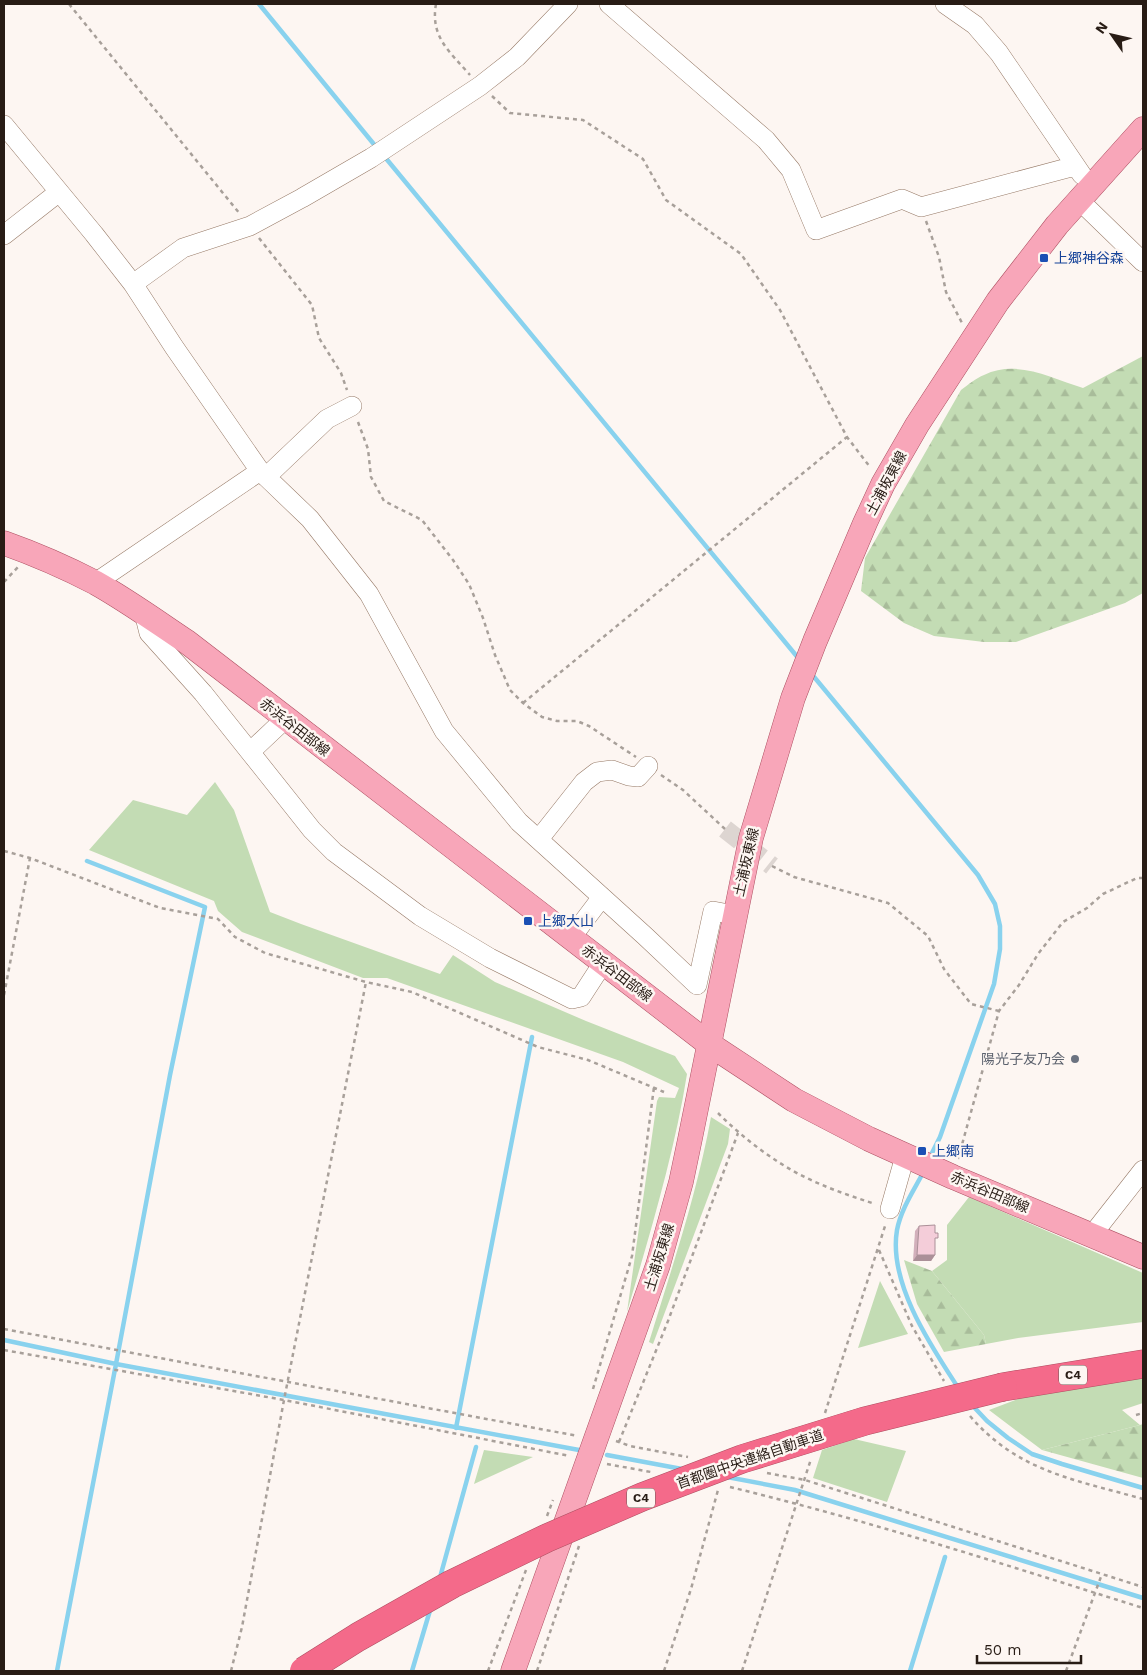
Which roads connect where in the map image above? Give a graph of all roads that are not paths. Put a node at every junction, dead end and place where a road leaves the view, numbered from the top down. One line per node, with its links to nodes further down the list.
1 (568, 4): 11 (street)
2 (609, 4): 6 (street)
3 (945, 4): 6 (street)
4 (4, 125): 7 (street)
5 (1143, 129): 8 (main road, 土浦坂東線)
6 (1075, 166): 8 (street)
7 (59, 192): 9 (street); 11 (street)
8 (1085, 193): 10 (street); 22 (main road, 土浦坂東線)
9 (4, 235)
10 (1143, 262)
11 (133, 284): 13 (street)
12 (352, 406): 13 (street)
13 (263, 474): 15 (street); 20 (street)
14 (4, 543): 15 (main road, 赤浜谷田部線)
15 (95, 583): 16 (main road, 赤浜谷田部線)
16 (144, 612): 17 (main road, 赤浜谷田部線); 18 (street)
17 (285, 719): 18 (street); 23 (main road, 赤浜谷田部線)
18 (250, 752): 24 (street)
19 (648, 766): 20 (street)
20 (539, 839): 21 (street)
21 (602, 897): 22 (street); 23 (street)
22 (734, 915): 25 (main road, 土浦坂東線)
23 (571, 938): 24 (main road, 赤浜谷田部線)
24 (603, 963): 25 (main road, 赤浜谷田部線)
25 (709, 1044): 26 (main road, 赤浜谷田部線); 33 (main road, 土浦坂東線)
26 (905, 1156): 28 (street); 29 (main road, 赤浜谷田部線)
27 (1143, 1170): 29 (street)
28 (890, 1209)
29 (1092, 1235): 30 (main road, 赤浜谷田部線)
30 (1143, 1257)
31 (1143, 1364): 32 (highway, 首都圏中央連絡自動車道 / C4, bridge)
32 (304, 1671)
33 (513, 1671)

